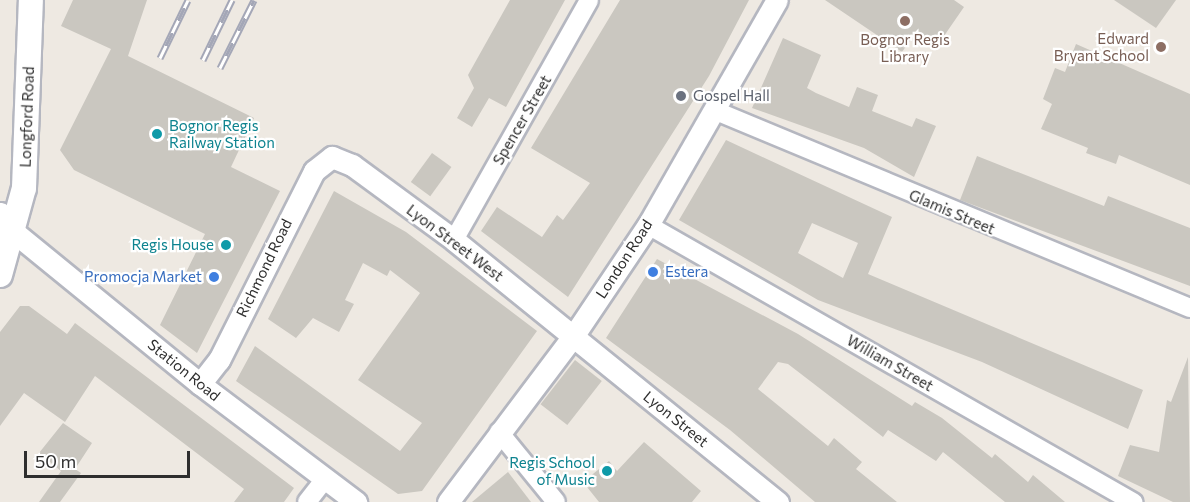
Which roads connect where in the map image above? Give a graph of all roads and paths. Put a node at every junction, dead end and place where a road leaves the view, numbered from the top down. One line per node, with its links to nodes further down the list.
1 (30, 0): 8 (main road, Longford Road)
2 (589, 0): 9 (street, Spencer Street)
3 (777, 0): 4 (street, London Road)
4 (716, 111): 7 (street, London Road); 11 (street, Glamis Street)
5 (332, 158): 9 (street, Lyon Street West); 13 (street, Richmond Road)
6 (0, 213): 8 (street, Station Road)
7 (648, 225): 12 (street, London Road); 21 (street, William Street)
8 (15, 233): 10 (main road, Longford Road); 13 (street, Station Road)
9 (453, 240): 12 (street, Lyon Street West)
10 (0, 275)
11 (1190, 308)
12 (574, 335): 14 (street, London Road); 20 (street, Lyon Street)
13 (200, 384): 15 (street, Station Road)
14 (499, 432): 18 (street, London Road); 19 (street)
15 (324, 480): 16 (street); 17 (street, Station Road)
16 (307, 502)
17 (356, 502)
18 (448, 502)
19 (556, 502)
20 (778, 502)
21 (1133, 502)

